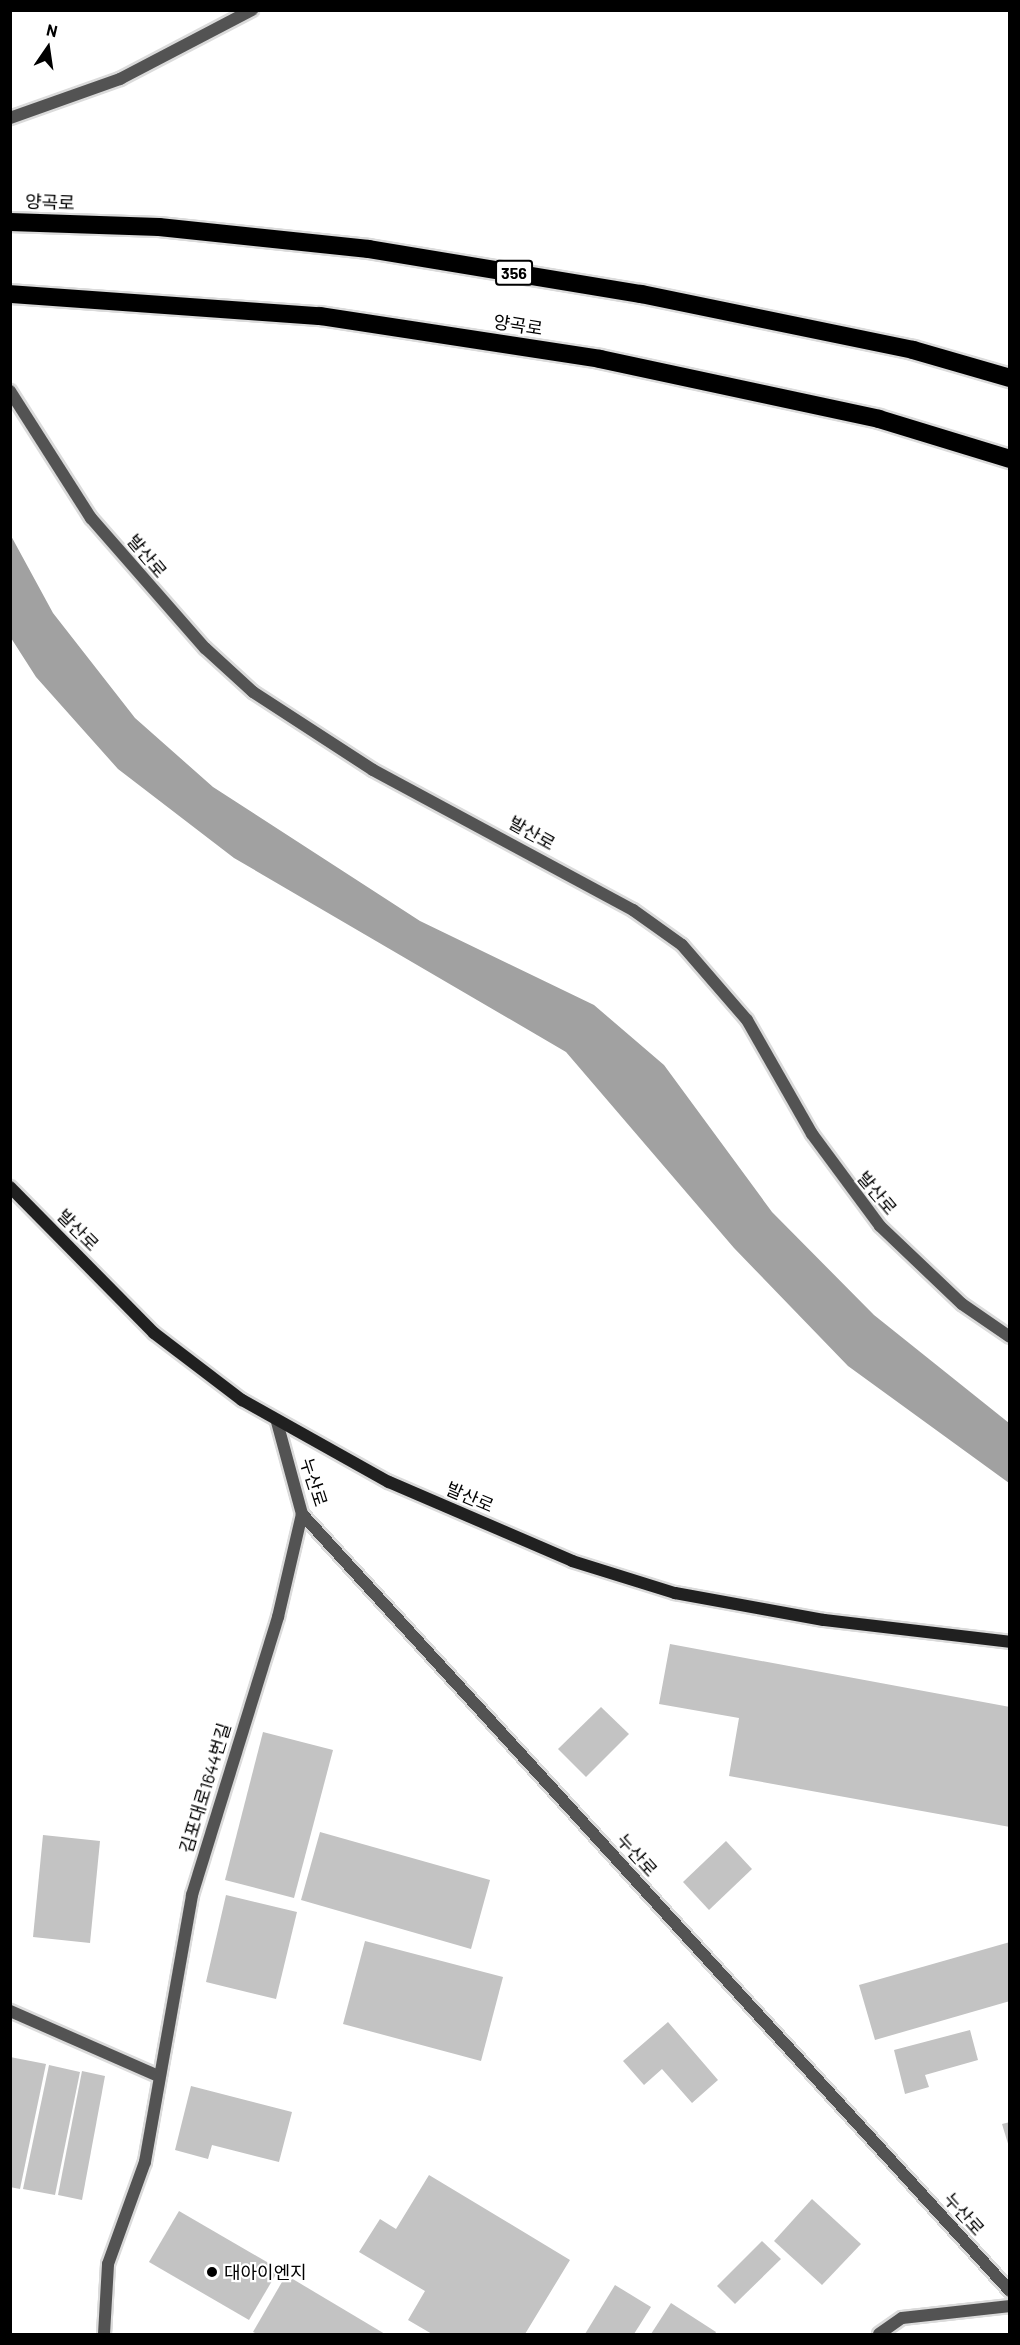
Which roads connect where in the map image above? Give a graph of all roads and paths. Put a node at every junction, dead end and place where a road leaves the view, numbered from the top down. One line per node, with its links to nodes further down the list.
1 (252, 10): 2 (street)
2 (10, 118)
3 (10, 222): 5 (highway, 양곡로 / 356)
4 (13, 294): 7 (highway, 양곡로)
5 (1010, 378)
6 (10, 391): 9 (street, 발산로)
7 (1010, 459)
8 (10, 1187): 10 (street, 발산로)
9 (1010, 1337)
10 (277, 1422): 11 (street, 누산로); 12 (street, 발산로)
11 (302, 1514): 14 (street, 김포대로1644번길); 15 (street, 누산로)
12 (1010, 1642)
13 (10, 2010): 14 (street)
14 (156, 2075): 17 (street, 김포대로1644번길)
15 (1010, 2291)
16 (1010, 2306): 18 (street)
17 (104, 2334)
18 (879, 2334)

